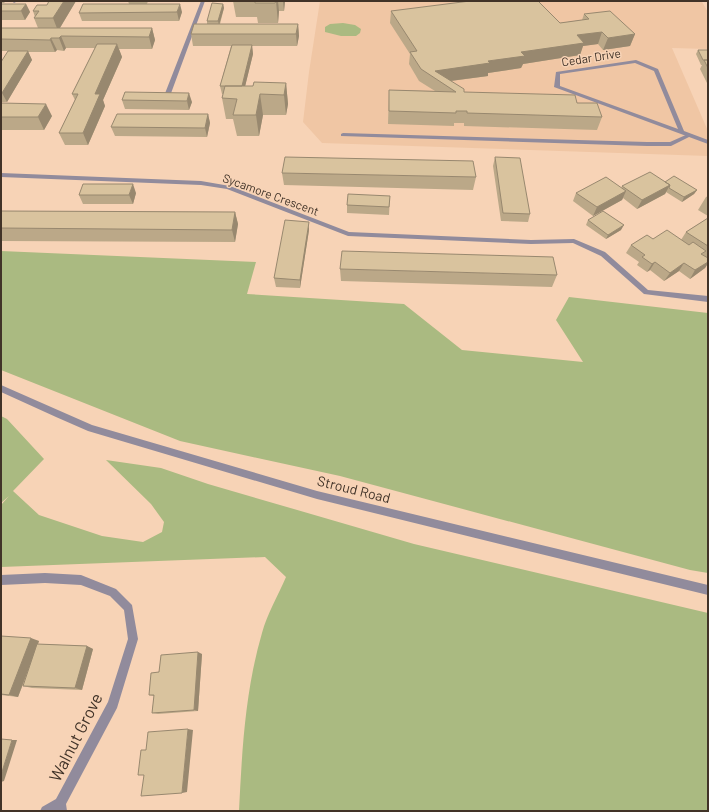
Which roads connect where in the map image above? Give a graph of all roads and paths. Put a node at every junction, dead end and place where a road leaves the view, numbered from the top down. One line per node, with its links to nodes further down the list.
1 (203, 1): 3 (street)
2 (159, 95): 3 (street)
3 (166, 96): 4 (street)
4 (174, 96)
5 (682, 133): 5 (street, Cedar Drive); 7 (street, Cedar Drive)
6 (343, 134): 7 (street)
7 (690, 135): 8 (street, Cedar Drive)
8 (708, 142)
9 (1, 175): 10 (street, Sycamore Crescent)
10 (708, 298)
11 (1, 388): 13 (street, Stroud Road)
12 (1, 580): 14 (street, Walnut Grove)
13 (708, 590)
14 (60, 807): 15 (street, Walnut Grove)
15 (46, 811)

